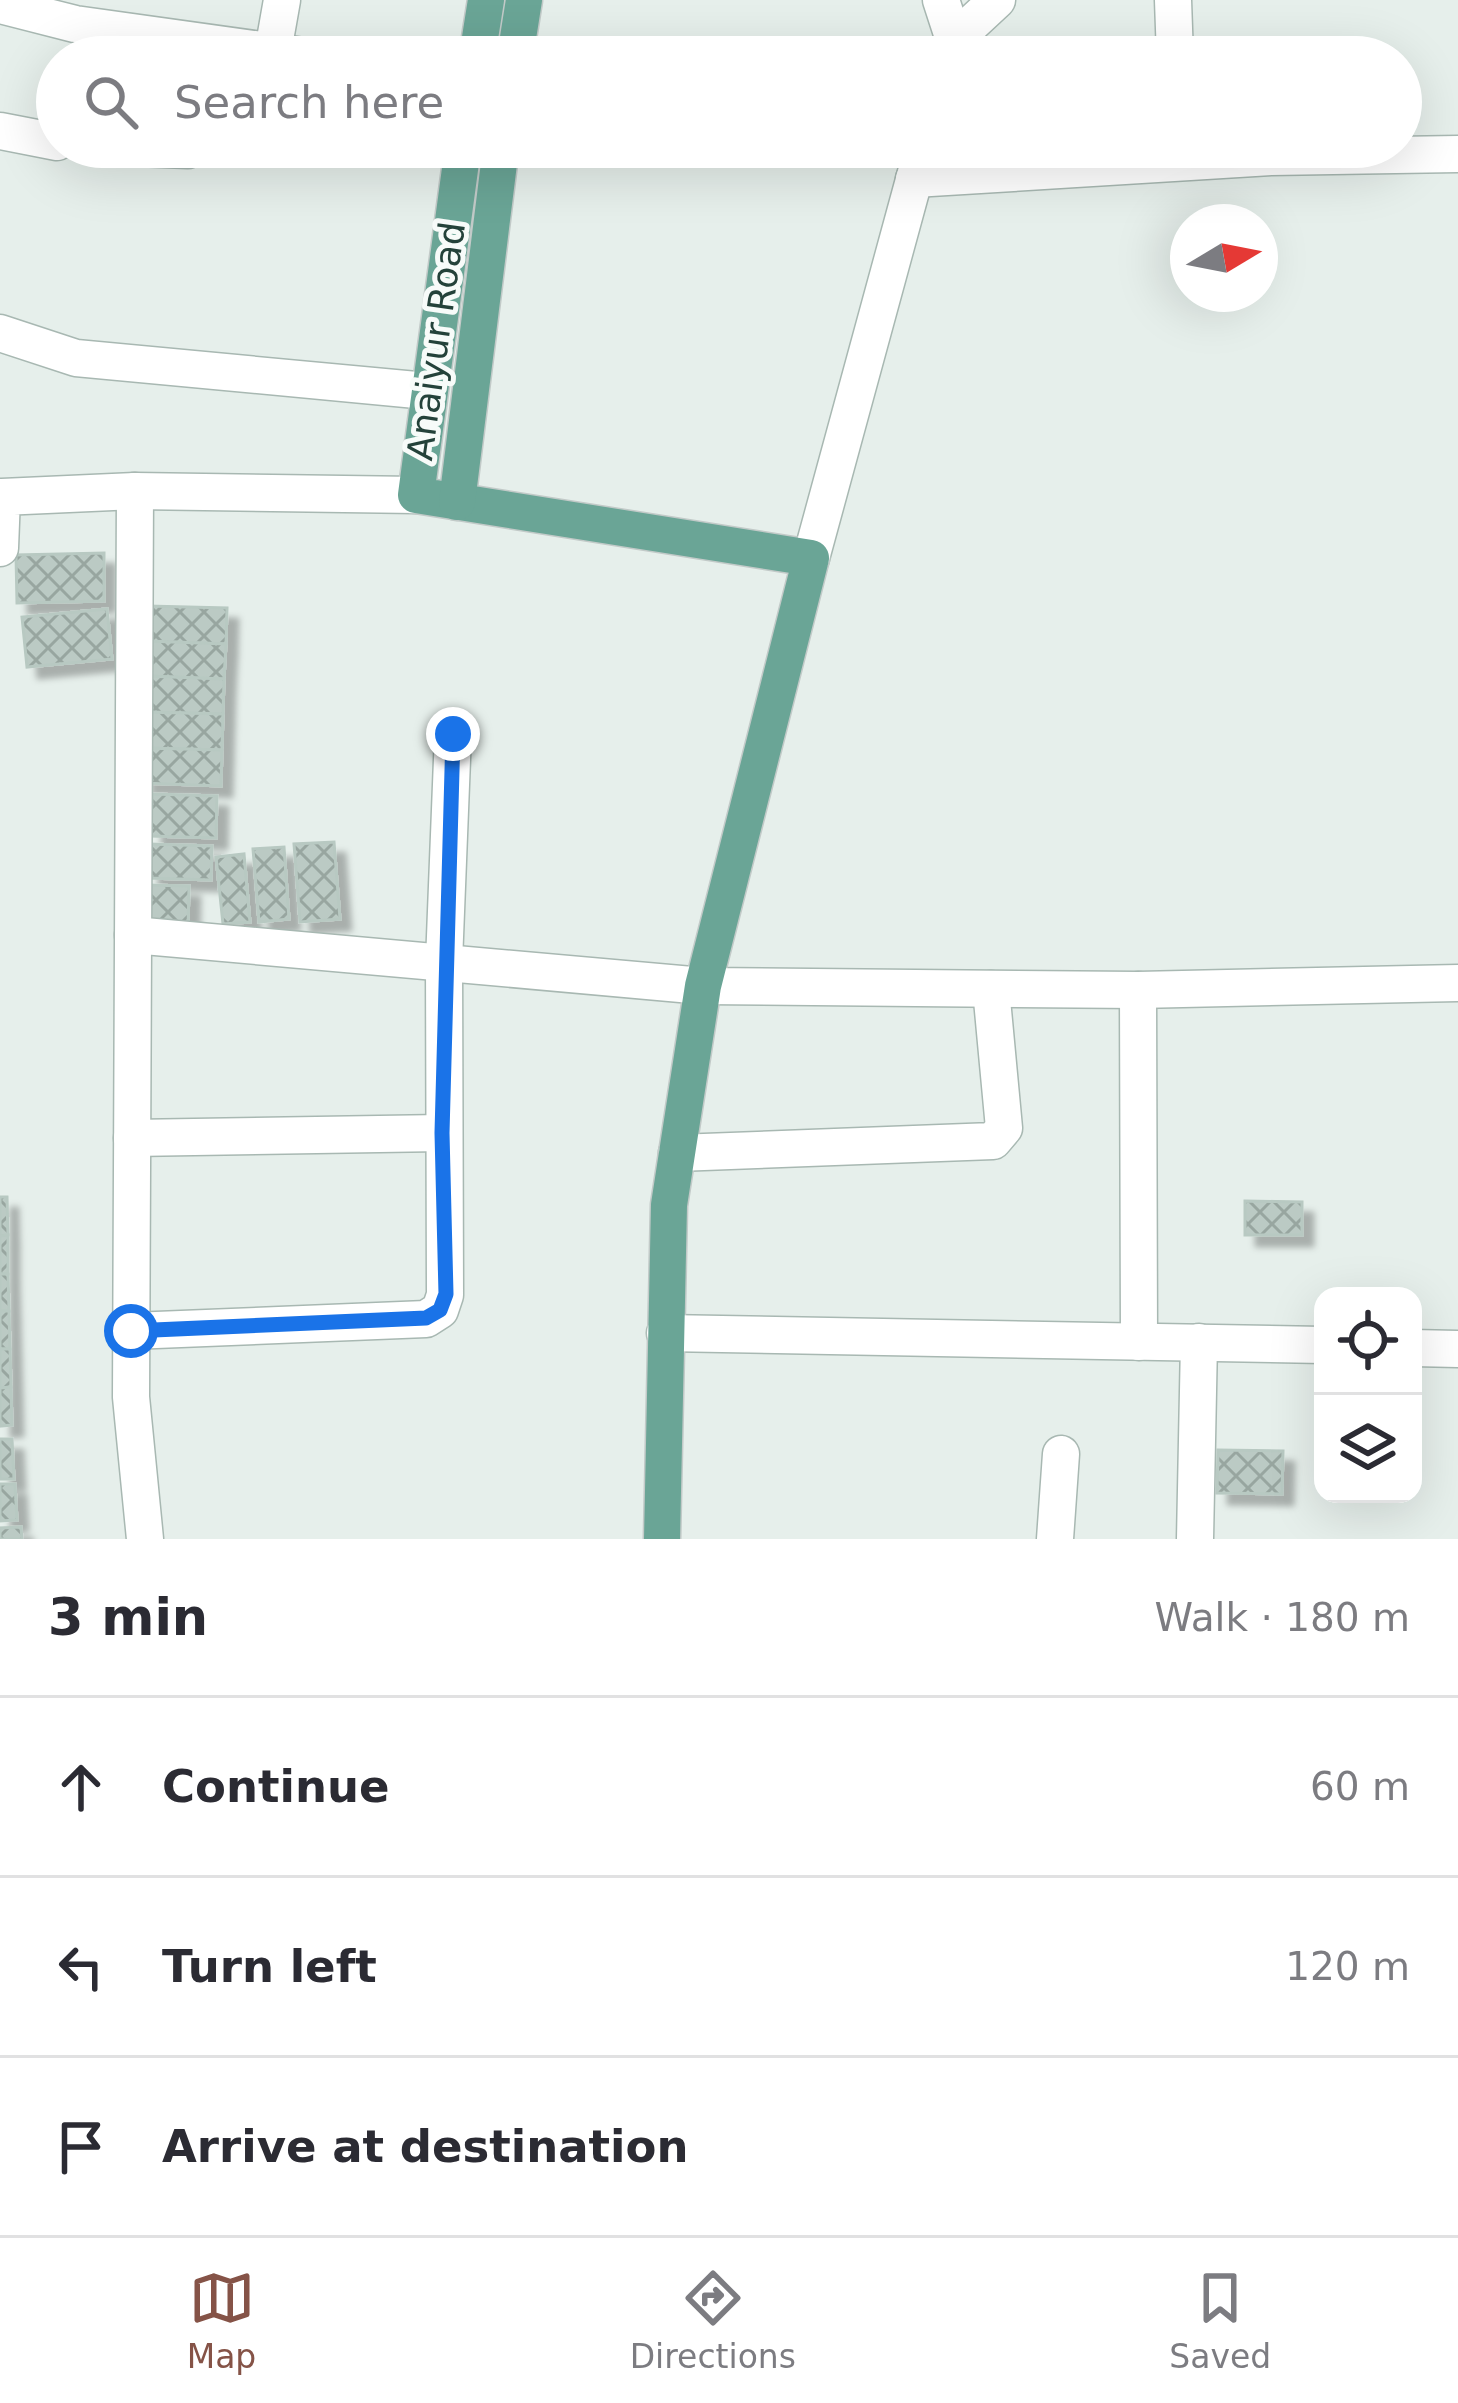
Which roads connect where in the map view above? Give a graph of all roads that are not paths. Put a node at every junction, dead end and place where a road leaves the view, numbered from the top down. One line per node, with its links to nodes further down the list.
1 (282, 0): 10 (street)
2 (486, 0): 11 (main road)
3 (524, 0): 12 (main road)
4 (941, 0): 13 (street)
5 (998, 0): 14 (street)
6 (1172, 0): 15 (street)
7 (0, 5): 8 (street)
8 (77, 12): 9 (street)
9 (198, 36)
10 (276, 36)
11 (480, 36)
12 (518, 36)
13 (949, 36)
14 (964, 36)
15 (1174, 36)
16 (0, 131): 17 (street)
17 (36, 138)
18 (1422, 154): 19 (street)
19 (1458, 154)
20 (460, 168): 24 (main road, Anaiyur Road)
21 (498, 168): 28 (main road, Anaiyur Road)
22 (917, 168): 30 (street)
23 (0, 333): 24 (street)
24 (427, 392): 26 (main road, Anaiyur Road)
25 (135, 491): 26 (street); 27 (street); 32 (street)
26 (416, 495): 28 (main road, Anaiyur Road)
27 (1, 497): 29 (street)
28 (457, 502): 30 (main road)
29 (0, 548)
30 (811, 558): 35 (main road)
31 (453, 734): 33 (street)
32 (133, 935): 33 (street); 39 (street)
33 (444, 962): 35 (street); 38 (street)
34 (1458, 983): 37 (street)
35 (703, 986): 36 (street); 40 (main road)
36 (991, 989): 37 (street); 40 (street)
37 (1138, 989): 43 (street)
38 (442, 1133): 39 (street); 41 (street)
39 (132, 1138): 41 (street)
40 (676, 1153): 42 (main road)
41 (131, 1331): 49 (street)
42 (665, 1334): 43 (street); 50 (main road)
43 (1139, 1342): 44 (street)
44 (1199, 1342): 45 (street); 52 (street)
45 (1314, 1346)
46 (1422, 1348): 47 (street)
47 (1458, 1349)
48 (1061, 1454): 51 (street)
49 (145, 1539)
50 (662, 1539)
51 (1055, 1539)
52 (1195, 1539)

